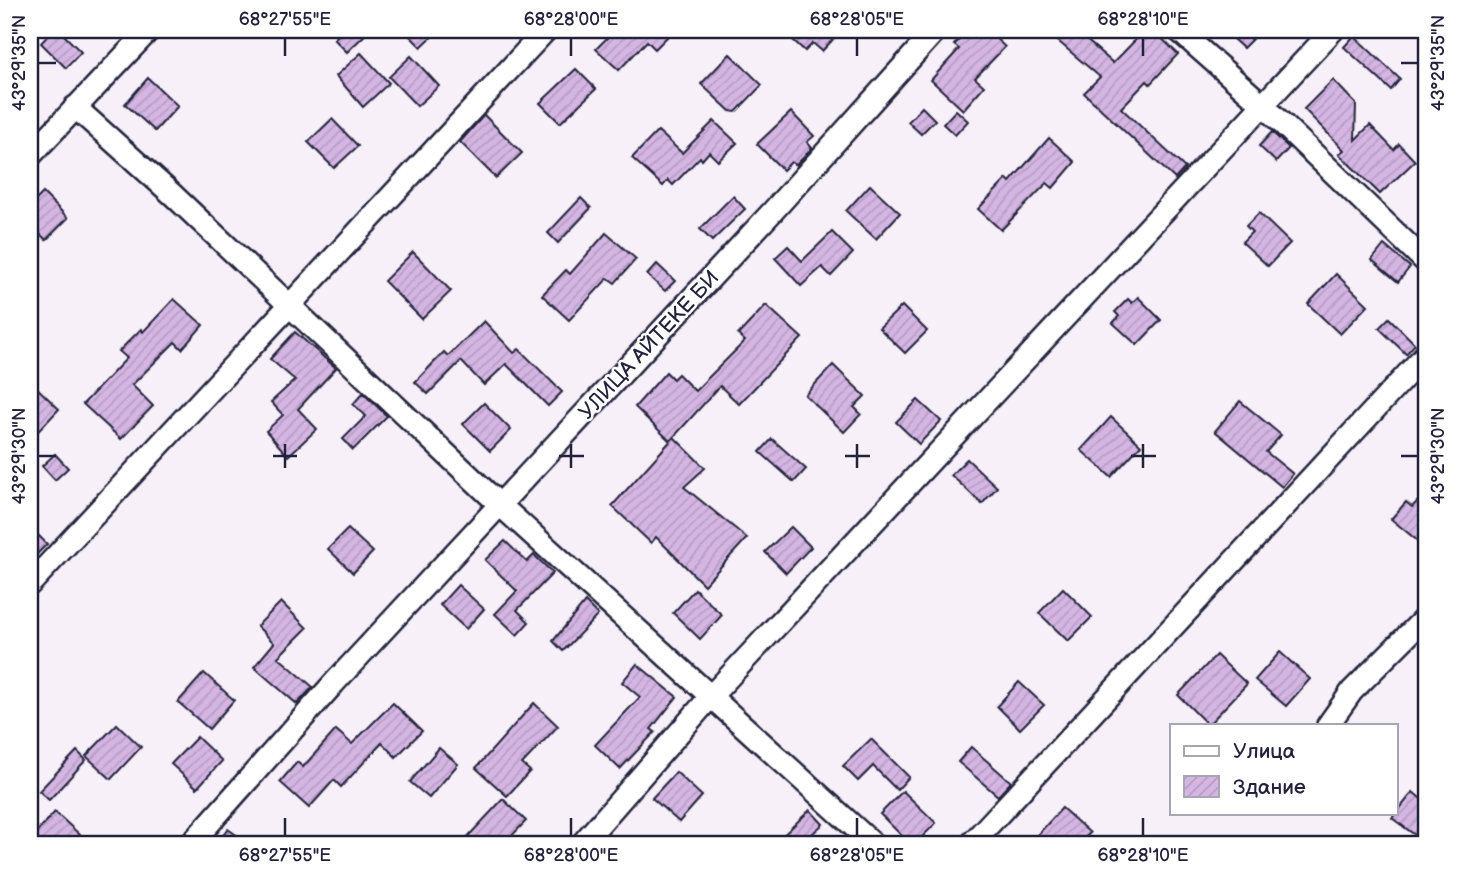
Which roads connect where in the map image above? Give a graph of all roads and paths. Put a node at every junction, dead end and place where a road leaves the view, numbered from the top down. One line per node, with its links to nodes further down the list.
1 (149, 30): 7 (street)
2 (546, 30): 10 (street)
3 (936, 30): 12 (street, УЛИЦА АЙТЕКЕ БИ)
4 (1178, 30): 6 (street)
5 (1333, 30): 6 (street)
6 (1263, 105): 9 (street); 15 (street)
7 (75, 107): 8 (street); 10 (street)
8 (30, 156)
9 (1427, 263)
10 (291, 305): 12 (street); 13 (street)
11 (1427, 353): 20 (street)
12 (499, 504): 15 (street); 17 (street, УЛИЦА АЙТЕКЕ БИ)
13 (30, 584)
14 (1427, 617): 16 (street)
15 (712, 695): 18 (street); 19 (street)
16 (1329, 724)
17 (191, 844)
18 (582, 844)
19 (873, 844)
20 (971, 844)

